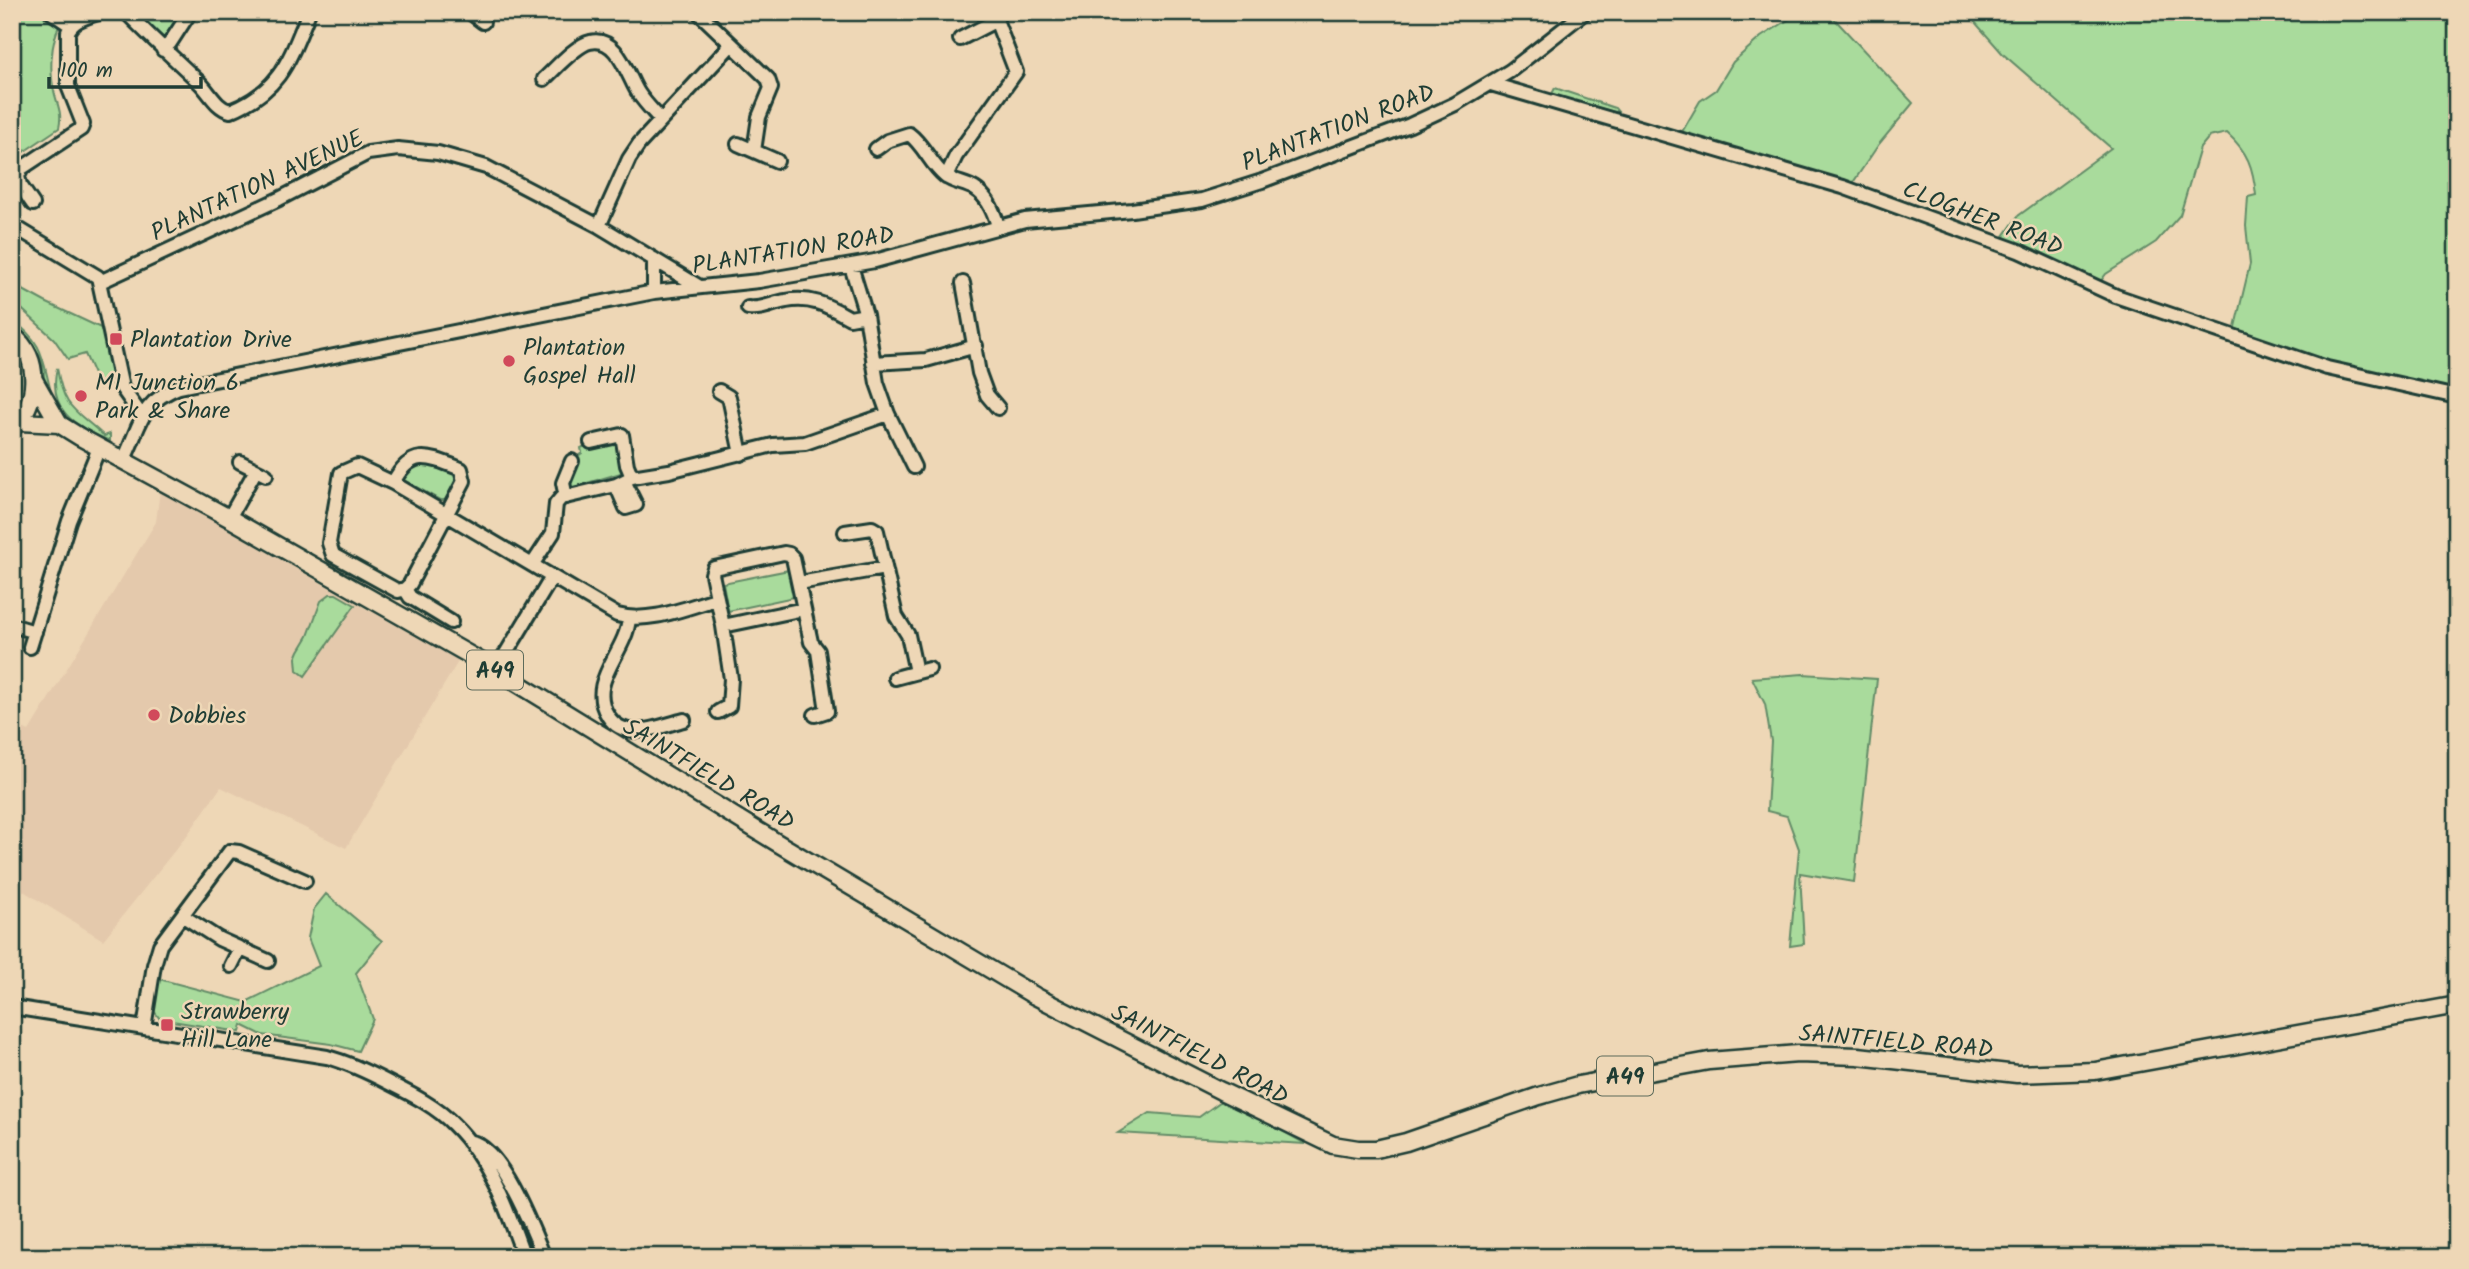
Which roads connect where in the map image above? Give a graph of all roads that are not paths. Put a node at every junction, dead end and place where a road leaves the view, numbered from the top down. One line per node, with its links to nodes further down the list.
1 (51, 12): 11 (street)
2 (101, 12): 11 (street)
3 (126, 12): 14 (street)
4 (190, 12): 14 (street)
5 (309, 12): 14 (street)
6 (698, 12): 13 (street)
7 (1585, 12): 16 (street, PLANTATION ROAD)
8 (471, 13): 10 (street)
9 (995, 16): 12 (street); 22 (street)
10 (483, 22)
11 (70, 25): 23 (street)
12 (960, 39)
13 (731, 45): 17 (street); 20 (street)
14 (163, 50)
15 (544, 82): 17 (street)
16 (1490, 84): 26 (street, PLANTATION ROAD); 40 (street, CLOGHER ROAD)
17 (660, 119): 25 (street)
18 (738, 144): 20 (street)
19 (876, 149): 22 (street)
20 (754, 151): 21 (street)
21 (777, 161)
22 (946, 177): 26 (street)
23 (26, 202)
24 (12, 225): 29 (street)
25 (599, 226): 27 (street, PLANTATION AVENUE); 29 (street, PLANTATION AVENUE)
26 (998, 226): 28 (street, PLANTATION ROAD)
27 (654, 259): 31 (street, PLANTATION AVENUE); 32 (street)
28 (851, 266): 31 (street, PLANTATION ROAD); 34 (street)
29 (100, 282): 43 (street)
30 (963, 283): 36 (street)
31 (698, 286): 32 (street, PLANTATION ROAD)
32 (654, 292): 43 (street, PLANTATION ROAD)
33 (748, 308): 34 (street)
34 (866, 314): 37 (street)
35 (12, 335): 38 (main road, A49)
36 (976, 346): 37 (street); 41 (street)
37 (873, 363): 42 (street)
38 (34, 380): 44 (main road, SAINTFIELD ROAD / A49); 45 (main road, A49)
39 (728, 394): 48 (street)
40 (2457, 397)
41 (998, 408)
42 (888, 414): 48 (street); 52 (street)
43 (141, 415): 49 (street, PLANTATION ROAD)
44 (59, 424): 45 (main road, SAINTFIELD ROAD / A49); 47 (main road, SAINTFIELD ROAD / A49)
45 (16, 425)
46 (590, 442): 53 (street)
47 (99, 448): 49 (main road, SAINTFIELD ROAD / A49); 70 (street)
48 (741, 454): 53 (street)
49 (122, 461): 57 (main road, SAINTFIELD ROAD / A49)
50 (572, 461): 55 (street)
51 (240, 462): 57 (street)
52 (914, 467)
53 (624, 481): 55 (street)
54 (393, 484): 56 (street); 56 (street); 63 (street)
55 (566, 497): 59 (street)
56 (447, 513): 59 (street); 63 (street)
57 (229, 518): 72 (main road, SAINTFIELD ROAD / A49)
58 (845, 532): 60 (street)
59 (532, 565): 61 (street)
60 (885, 568): 62 (street); 73 (street)
61 (552, 577): 66 (street); 72 (street)
62 (799, 583): 64 (street); 65 (street)
63 (405, 589): 67 (street)
64 (716, 599): 66 (street); 68 (street)
65 (804, 608): 68 (street); 77 (street)
66 (629, 618): 75 (street)
67 (451, 622)
68 (723, 625): 76 (street)
69 (15, 626): 70 (street)
70 (35, 632): 71 (street)
71 (30, 647)
72 (496, 670): 84 (main road, SAINTFIELD ROAD / A49)
73 (895, 678)
74 (586, 698): 75 (street)
75 (600, 698): 78 (street)
76 (729, 710)
77 (826, 714)
78 (684, 720)
79 (305, 881): 80 (street)
80 (183, 916): 81 (street); 86 (street)
81 (240, 948): 82 (street); 83 (street)
82 (268, 961)
83 (231, 966)
84 (2457, 1005)
85 (12, 1007): 86 (street)
86 (144, 1028): 87 (street)
87 (469, 1142): 88 (street); 89 (street)
88 (524, 1257)
89 (544, 1257)

